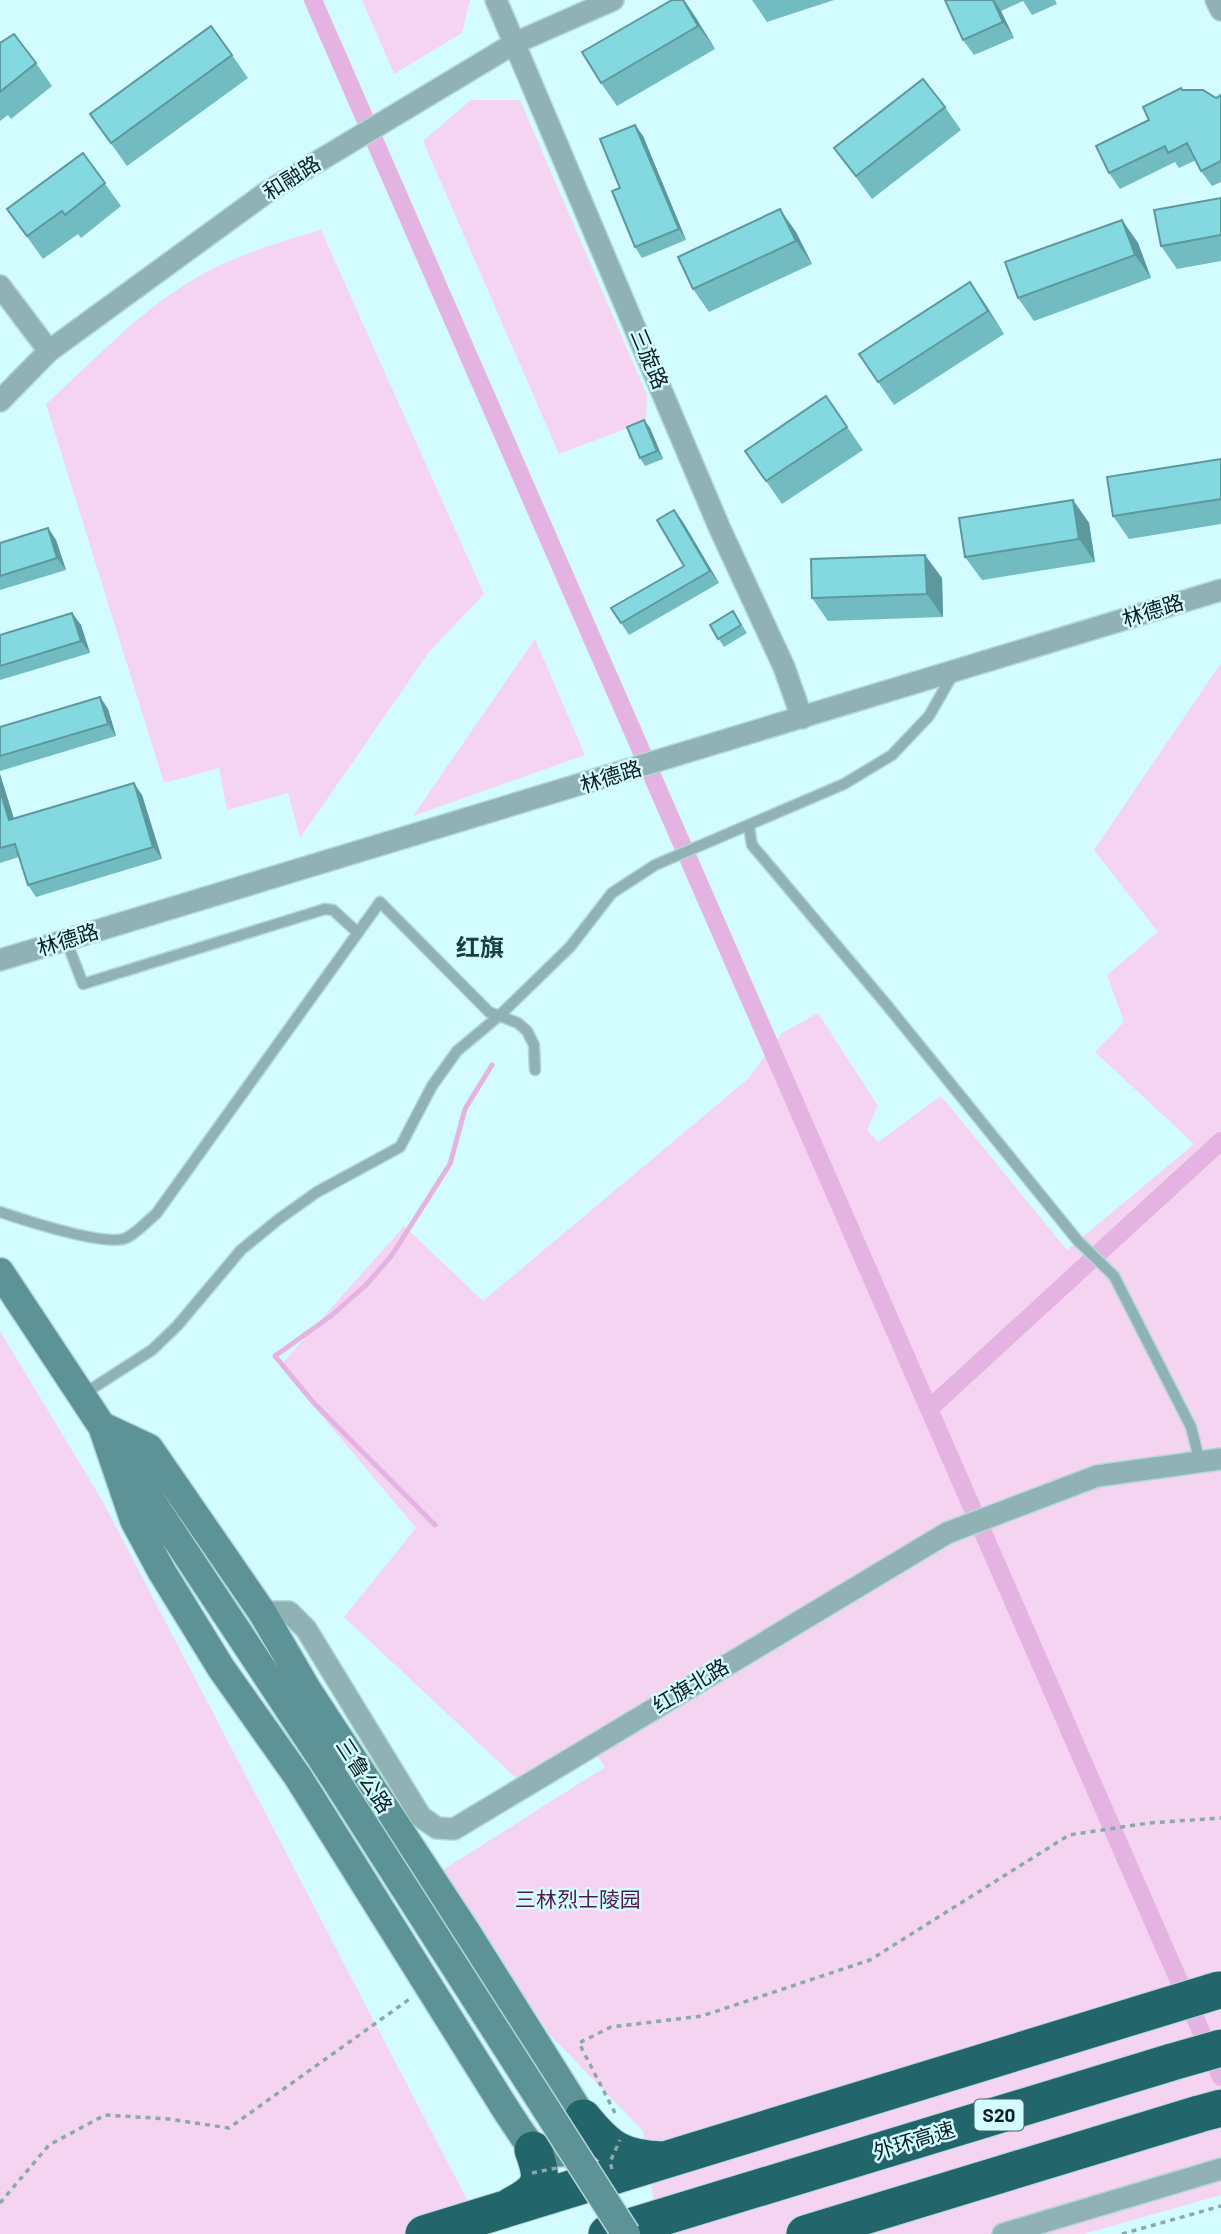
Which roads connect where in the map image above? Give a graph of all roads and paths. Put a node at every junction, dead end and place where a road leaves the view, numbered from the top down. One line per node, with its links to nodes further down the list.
1 (496, 0): 5 (street, 三旋路)
2 (613, 0): 5 (street, 和融路)
3 (1216, 0): 4 (street)
4 (1221, 10)
5 (515, 43): 7 (street, 和融路); 11 (street, 三旋路)
6 (0, 286): 7 (street)
7 (49, 351): 8 (street, 和融路)
8 (0, 401)
9 (1221, 590): 10 (street, 林德路)
10 (954, 672): 11 (street, 林德路); 12 (lane)
11 (802, 718): 14 (street, 林德路)
12 (749, 827): 16 (lane); 22 (lane)
13 (358, 933): 14 (lane); 16 (lane); 18 (lane)
14 (66, 940): 15 (street, 林德路)
15 (0, 960)
16 (499, 1016): 17 (lane); 20 (lane)
17 (535, 1070)
18 (0, 1212)
19 (0, 1272): 20 (main road, 三鲁公路)
20 (82, 1395): 21 (main road, 三鲁公路)
21 (102, 1426): 23 (main road, 三鲁公路); 30 (main road, 三鲁公路); 38 (main road, 三鲁公路, bridge)
22 (1210, 1460): 23 (street, 红旗北路)
23 (262, 1612): 29 (main road, 三鲁公路)
24 (1221, 1818): 29 (path)
25 (1220, 1990): 31 (highway, bridge)
26 (414, 1996): 33 (path)
27 (1221, 2048): 37 (highway, 外环高速 / S20, bridge)
28 (1210, 2111): 39 (highway)
29 (600, 2117): 30 (main road); 31 (highway)
30 (533, 2150): 35 (highway)
31 (667, 2160): 35 (highway)
32 (1221, 2169): 40 (street)
33 (0, 2203)
34 (1221, 2206): 41 (path)
35 (506, 2208): 36 (highway)
36 (424, 2234)
37 (607, 2234)
38 (626, 2234)
39 (805, 2234)
40 (1003, 2234)
41 (1122, 2234)

